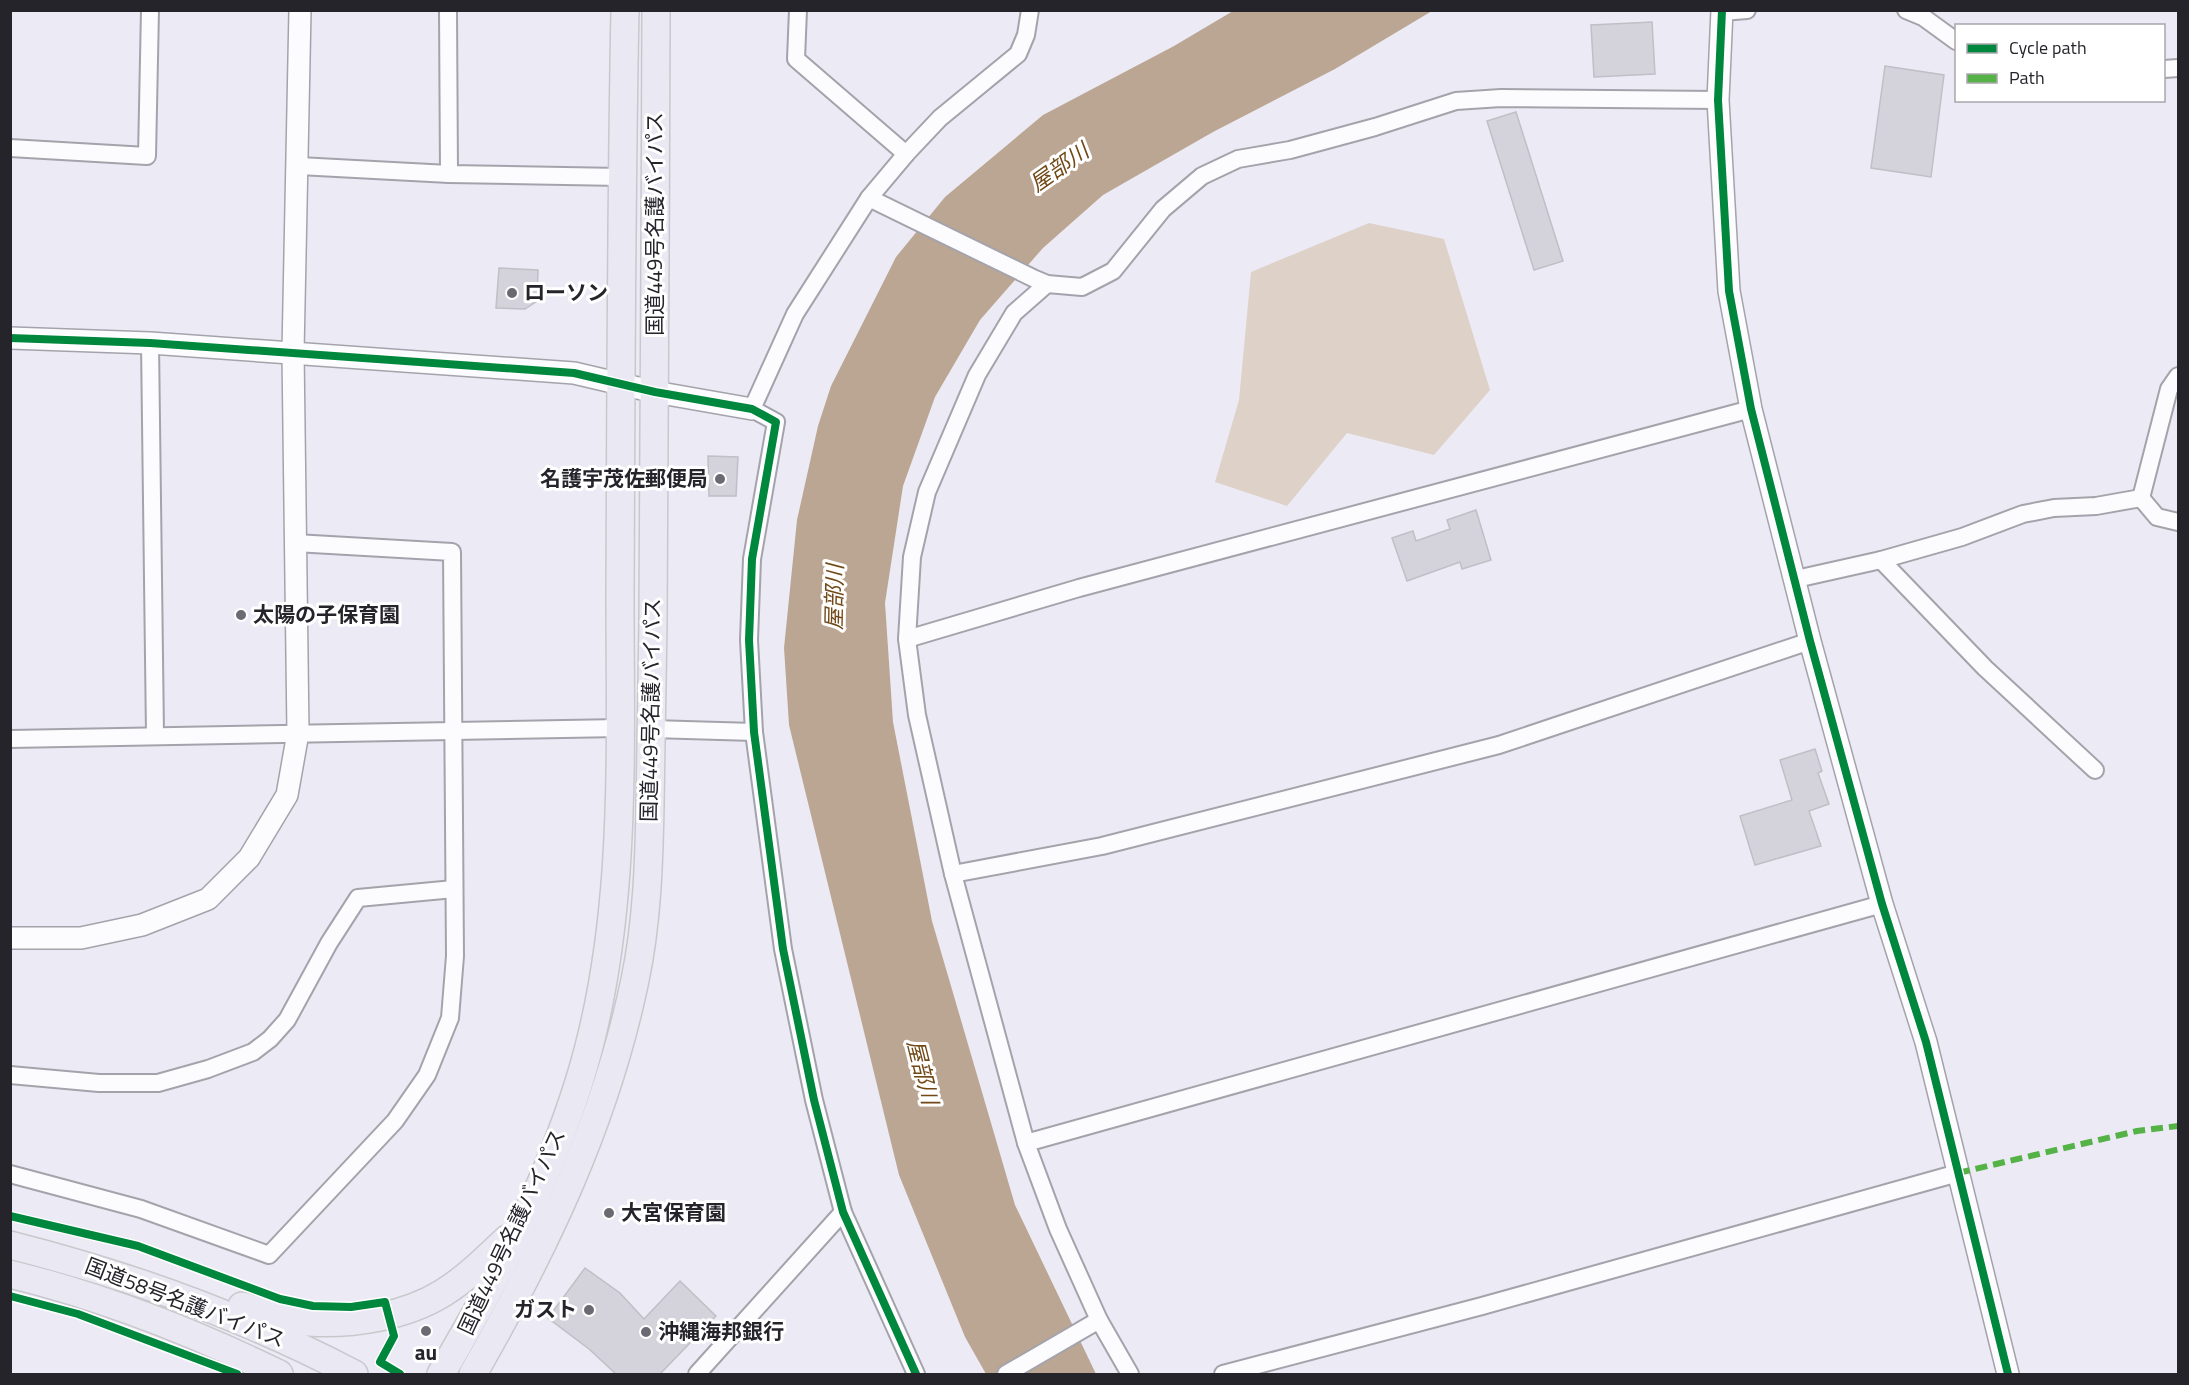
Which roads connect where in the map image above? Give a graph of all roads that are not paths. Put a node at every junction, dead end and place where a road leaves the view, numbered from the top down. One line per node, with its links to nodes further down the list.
1 (150, 10): 13 (street)
2 (300, 10): 15 (street)
3 (448, 10): 16 (street)
4 (625, 10): 17 (highway, 国道449号名護バイパス)
5 (656, 10): 25 (highway, 国道449号名護バイパス)
6 (798, 10): 14 (street)
7 (1030, 10): 14 (street)
8 (1747, 10): 10 (street)
9 (1906, 10): 11 (street)
10 (1722, 11): 12 (street)
11 (1955, 40)
12 (1718, 100): 19 (street); 27 (street)
13 (10, 148)
14 (906, 154): 18 (street)
15 (299, 166): 16 (street); 22 (street)
16 (449, 174): 17 (street)
17 (621, 177): 24 (highway, 国道449号名護バイパス)
18 (869, 198): 19 (street); 26 (street)
19 (1041, 281): 33 (street)
20 (10, 338): 21 (street)
21 (150, 343): 22 (street); 40 (street)
22 (293, 352): 24 (street); 30 (street)
23 (2178, 376): 28 (street)
24 (619, 383): 25 (street); 35 (highway, 国道449号名護バイパス)
25 (655, 392): 26 (street); 36 (highway, 国道449号名護バイパス)
26 (752, 409): 38 (street)
27 (1751, 409): 32 (street); 33 (street)
28 (2141, 498): 29 (street); 31 (street)
29 (2178, 522)
30 (296, 543): 37 (street); 39 (street)
31 (1881, 560): 32 (street); 42 (street)
32 (1796, 579): 34 (street)
33 (907, 639): 43 (street)
34 (1810, 641): 43 (street); 45 (street)
35 (620, 728): 37 (street); 52 (highway, 国道449号名護バイパス)
36 (652, 729): 38 (street); 60 (highway, 国道449号名護バイパス)
37 (454, 730): 39 (street); 44 (street)
38 (754, 732): 51 (street)
39 (298, 733): 40 (street); 46 (street)
40 (155, 735): 41 (street)
41 (10, 739)
42 (2095, 770)
43 (953, 874): 48 (street)
44 (454, 889): 47 (street); 50 (street)
45 (1882, 904): 48 (street); 49 (street)
46 (10, 938)
47 (10, 1075)
48 (1026, 1143): 56 (street)
49 (1958, 1173): 65 (street); 66 (street)
50 (10, 1174)
51 (843, 1212): 61 (street); 62 (street)
52 (522, 1222): 55 (highway); 59 (highway, 国道449号名護バイパス)
53 (10, 1245): 55 (highway, 国道58号名護バイパス)
54 (10, 1274): 57 (highway, 国道58号名護バイパス)
55 (205, 1306): 58 (highway, 国道58号名護バイパス)
56 (1093, 1325): 63 (street); 64 (street)
57 (279, 1374)
58 (354, 1374)
59 (441, 1374)
60 (472, 1374)
61 (697, 1374)
62 (916, 1374)
63 (1006, 1374)
64 (1130, 1374)
65 (1224, 1374)
66 (2008, 1374)

